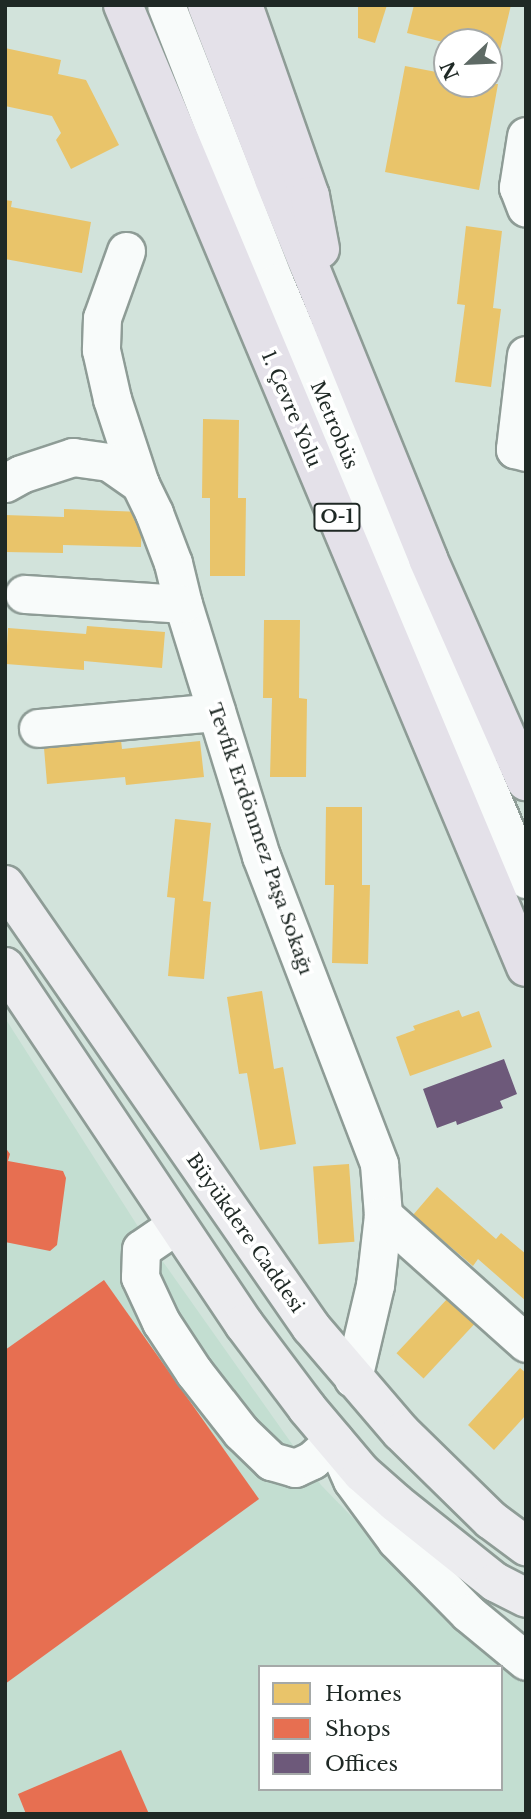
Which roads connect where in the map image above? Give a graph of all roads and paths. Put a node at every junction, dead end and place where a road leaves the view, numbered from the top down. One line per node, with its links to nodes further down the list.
1 (104, 5): 6 (highway)
2 (123, 5): 6 (highway, 1. Çevre Yolu / O-1)
3 (166, 5): 20 (street, Metrobüs)
4 (207, 5): 10 (highway)
5 (243, 5): 10 (highway)
6 (148, 66): 23 (highway, 1. Çevre Yolu / O-1)
7 (526, 136): 8 (street)
8 (526, 208)
9 (126, 251): 14 (street, Tevfik Erdönmez Paşa Sokağı)
10 (327, 307): 19 (highway)
11 (526, 355): 12 (street)
12 (526, 452)
13 (5, 483): 14 (street)
14 (140, 484): 16 (street, Tevfik Erdönmez Paşa Sokağı)
15 (24, 594): 16 (street)
16 (183, 604): 17 (street, Tevfik Erdönmez Paşa Sokağı)
17 (216, 712): 18 (street); 24 (street, Tevfik Erdönmez Paşa Sokağı)
18 (38, 728)
19 (526, 781)
20 (526, 879)
21 (5, 885): 26 (main road, Büyükdere Caddesi)
22 (5, 967): 25 (main road)
23 (526, 967)
24 (383, 1215): 27 (street); 28 (street, Tevfik Erdönmez Paşa Sokağı)
25 (176, 1225): 26 (main road); 29 (main road); 29 (street)
26 (311, 1327): 28 (main road, Büyükdere Caddesi)
27 (526, 1343)
28 (353, 1378): 30 (main road, Büyükdere Caddesi)
29 (334, 1440): 31 (main road); 32 (street)
30 (526, 1546)
31 (526, 1598)
32 (526, 1661)

